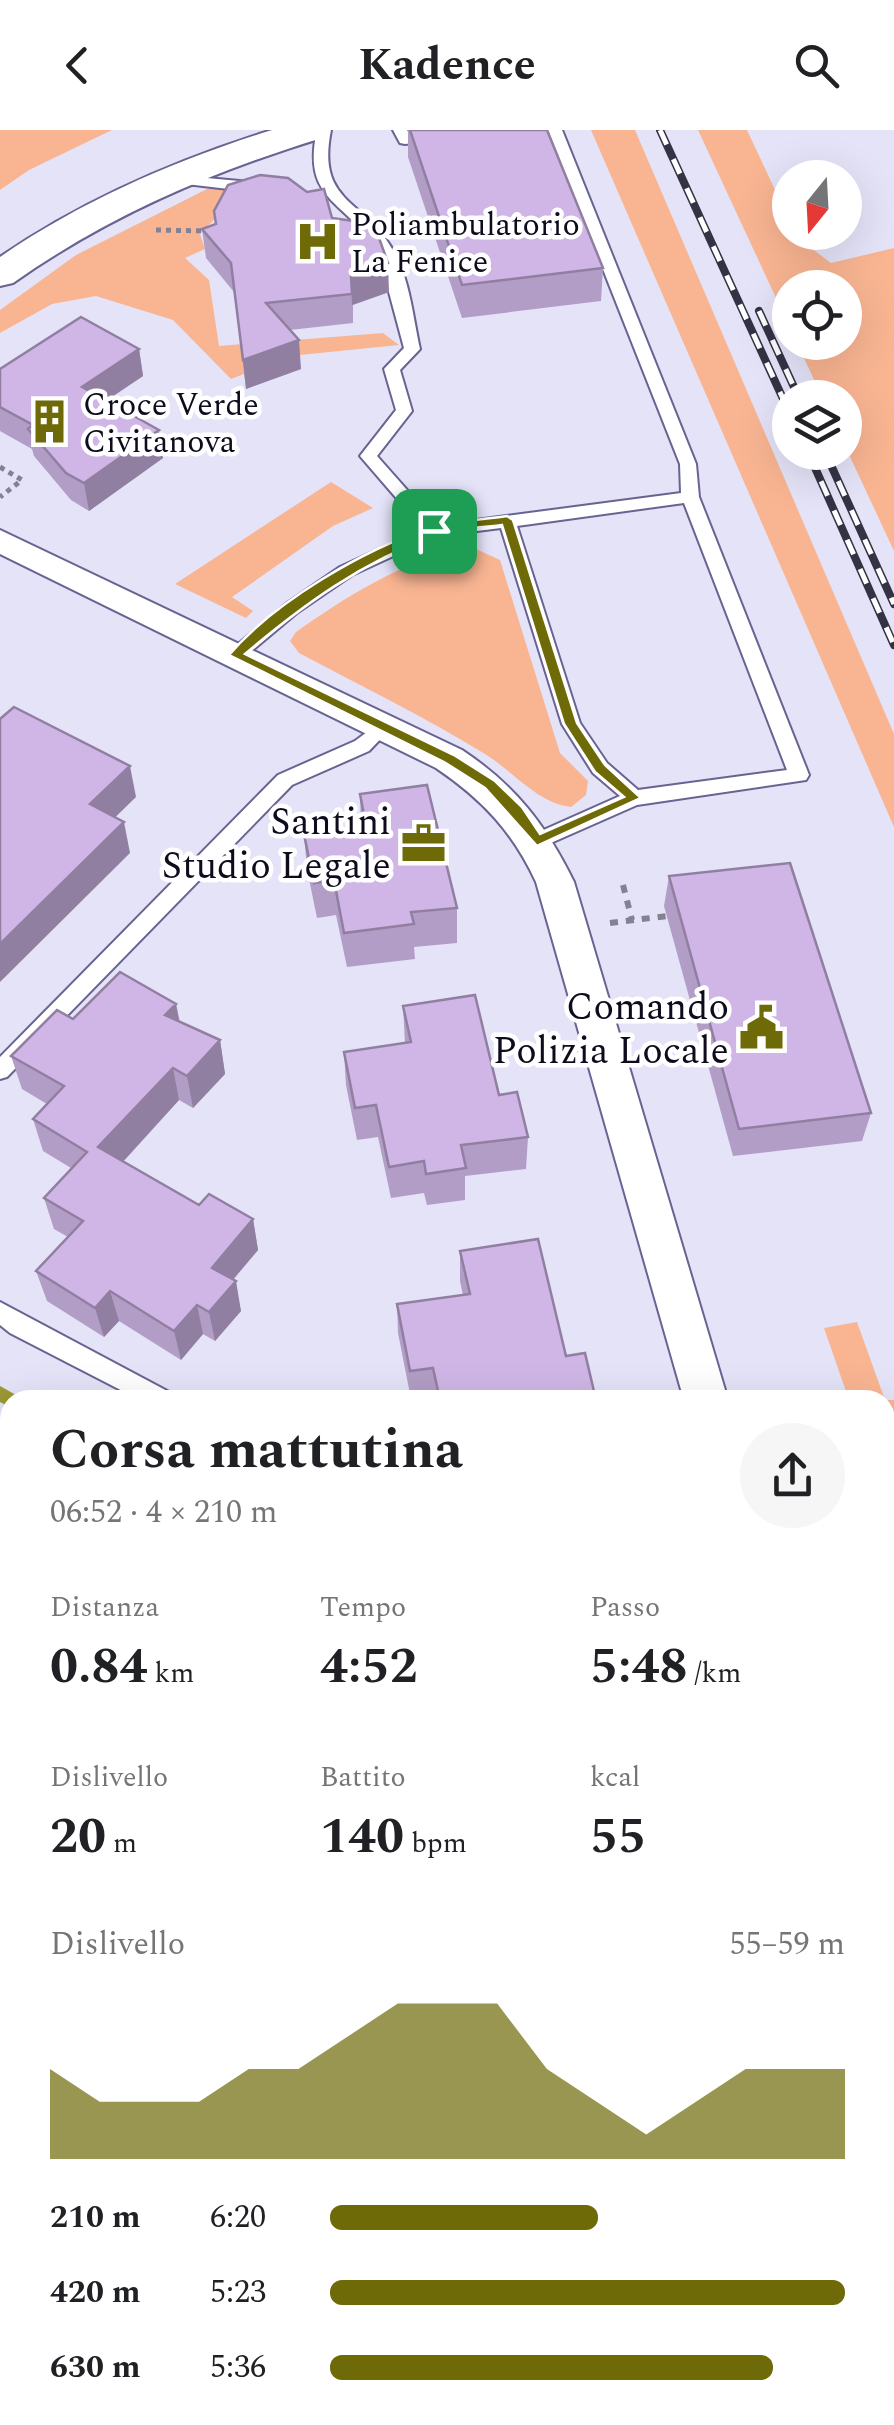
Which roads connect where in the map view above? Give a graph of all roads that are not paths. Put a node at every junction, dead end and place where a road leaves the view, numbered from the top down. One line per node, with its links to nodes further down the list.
1 (219, 130): 11 (street)
2 (308, 130): 7 (street)
3 (324, 130): 10 (lane)
4 (400, 130): 5 (lane)
5 (495, 130)
6 (556, 130): 13 (lane)
7 (171, 178): 8 (lane); 12 (street)
8 (280, 191)
9 (308, 198): 10 (lane)
10 (346, 209): 15 (lane)
11 (12, 224)
12 (0, 275)
13 (690, 497): 14 (lane); 19 (lane)
14 (507, 520): 15 (lane); 19 (lane)
15 (434, 531): 17 (lane)
16 (0, 541): 17 (street)
17 (236, 655): 18 (street)
18 (383, 727): 20 (street); 21 (lane)
19 (634, 798): 20 (lane)
20 (537, 841): 24 (street)
21 (0, 1071)
22 (0, 1312): 23 (lane)
23 (144, 1390)
24 (703, 1390)

